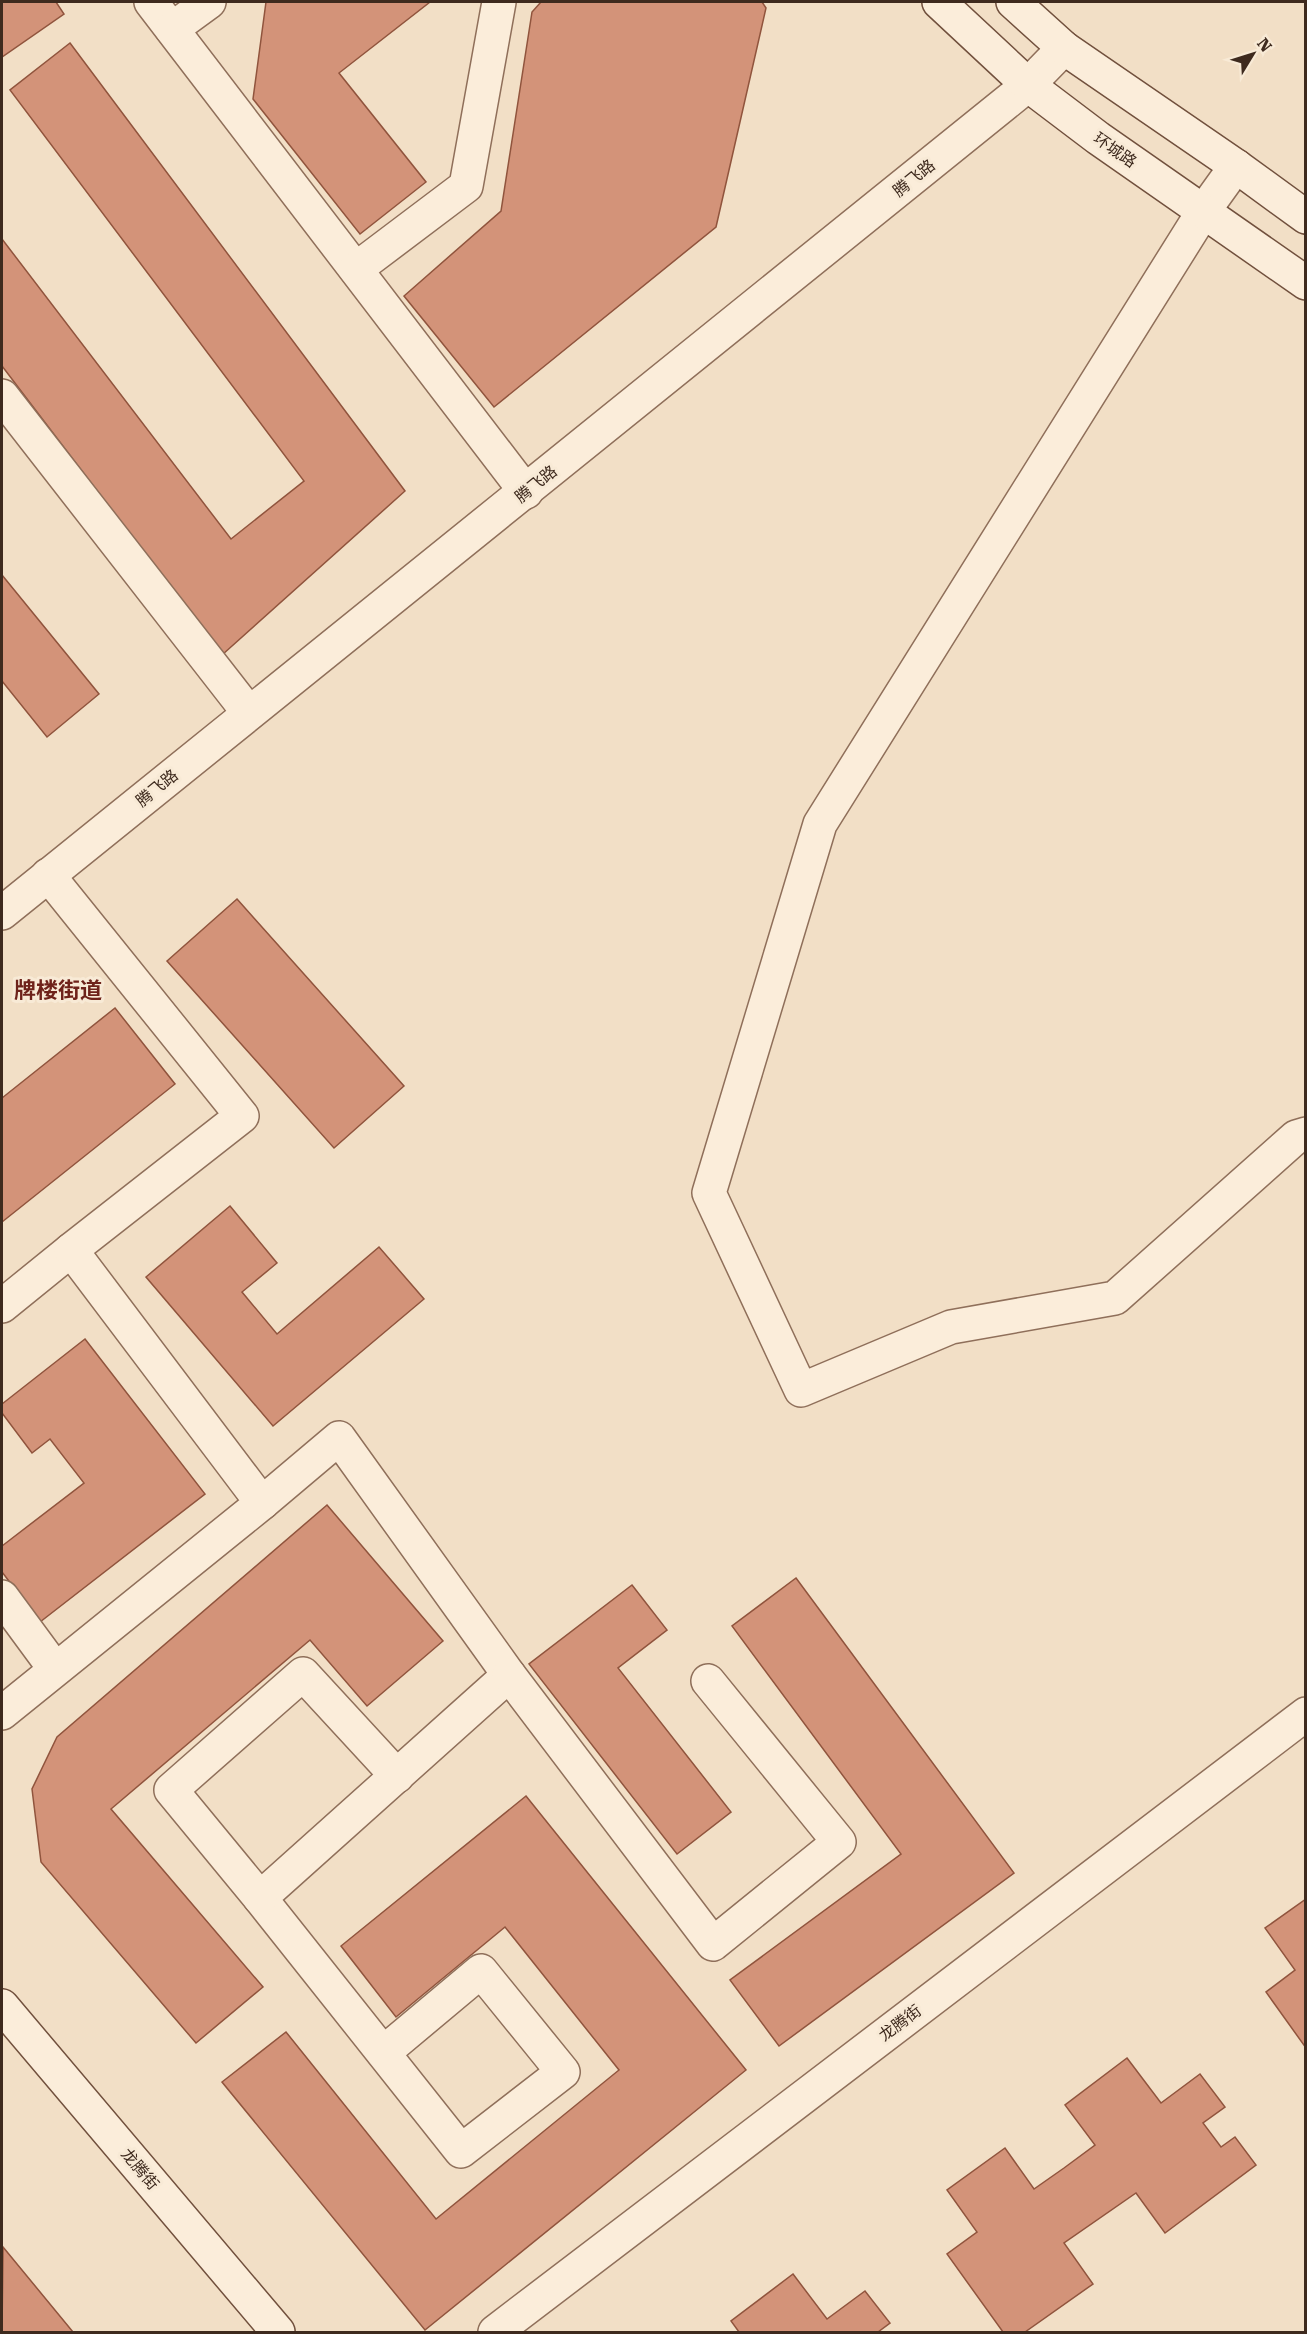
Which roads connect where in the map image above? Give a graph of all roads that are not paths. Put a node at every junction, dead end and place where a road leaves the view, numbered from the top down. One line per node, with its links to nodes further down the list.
1 (152, 2): 6 (street)
2 (209, 2): 6 (street)
3 (499, 2): 12 (street)
4 (939, 2): 8 (street, 环城路)
5 (1013, 2): 7 (street)
6 (172, 29): 12 (street)
7 (1064, 48): 8 (street, 腾飞路); 9 (street)
8 (1028, 86): 10 (street, 环城路); 15 (street, 腾飞路)
9 (1236, 165): 10 (street); 11 (street)
10 (1203, 212): 13 (street, 环城路); 19 (street)
11 (1305, 217)
12 (356, 268): 15 (street)
13 (1305, 283)
14 (2, 396): 16 (street)
15 (526, 492): 16 (street, 腾飞路)
16 (249, 713): 17 (street, 腾飞路)
17 (48, 875): 18 (street, 腾飞路); 20 (street)
18 (2, 913)
19 (1305, 1134)
20 (71, 1250): 21 (street); 22 (street)
21 (2, 1306)
22 (262, 1503): 24 (street); 25 (street)
23 (2, 1597): 24 (street)
24 (56, 1669): 27 (street)
25 (509, 1675): 26 (street); 29 (street)
26 (708, 1681)
27 (2, 1713)
28 (1305, 1714): 34 (street, 龙腾街)
29 (397, 1776): 30 (street); 30 (street)
30 (260, 1898): 32 (street)
31 (2, 2006): 33 (street, 龙腾街)
32 (383, 2053): 32 (street)
33 (278, 2332)
34 (495, 2332)

